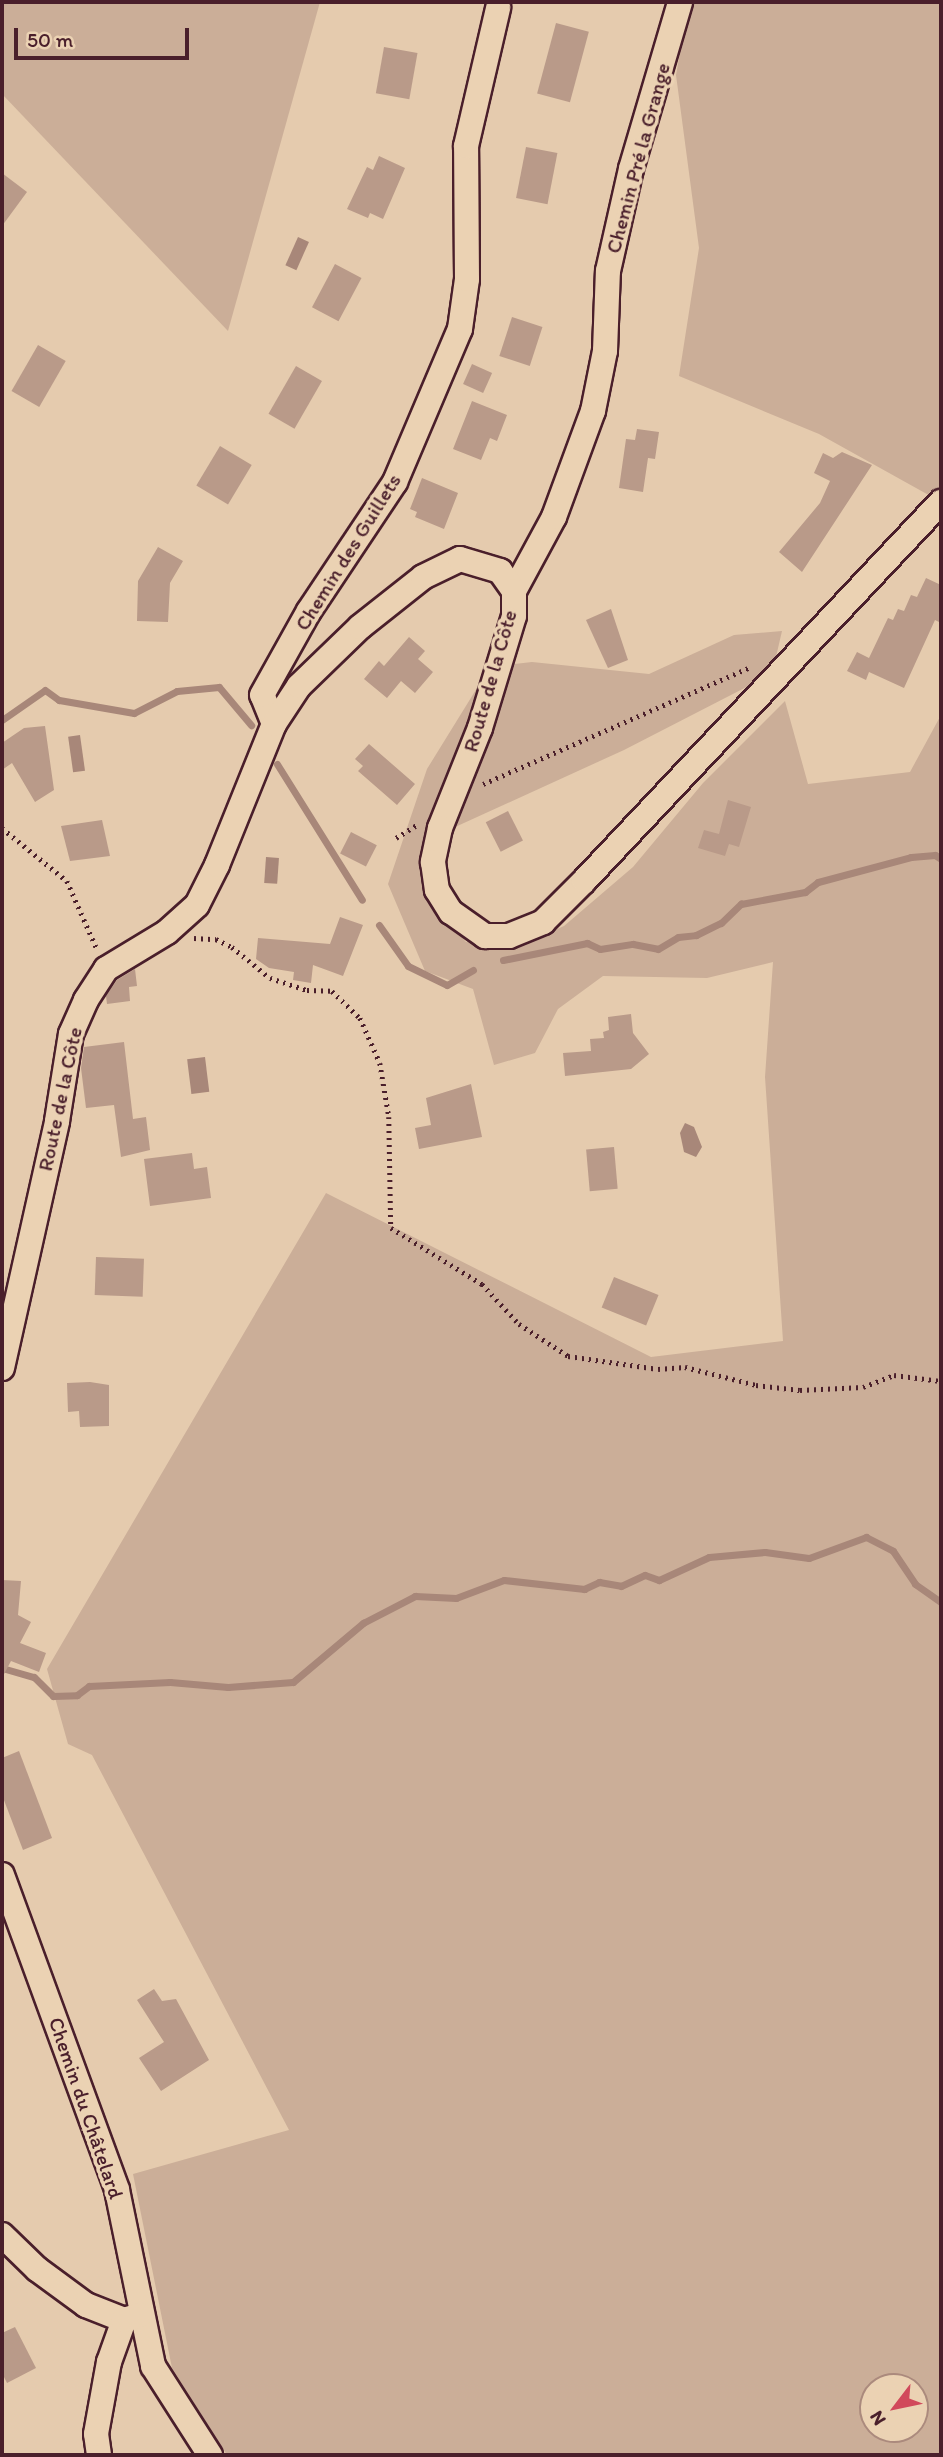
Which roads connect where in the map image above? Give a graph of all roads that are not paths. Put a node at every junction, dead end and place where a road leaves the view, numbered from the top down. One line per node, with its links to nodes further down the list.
1 (680, 2): 4 (street, Chemin Pré la Grange)
2 (498, 8): 5 (street, Chemin des Guillets)
3 (941, 502): 4 (street, Route de la Côte)
4 (514, 591): 5 (street, Route de la Côte)
5 (274, 724): 6 (street, Route de la Côte)
6 (2, 1368)
7 (2, 1875): 9 (street, Chemin du Châtelard)
8 (2, 2235): 9 (street)
9 (132, 2317): 10 (street); 11 (street, Chemin du Châtelard)
10 (99, 2455)
11 (210, 2455)

